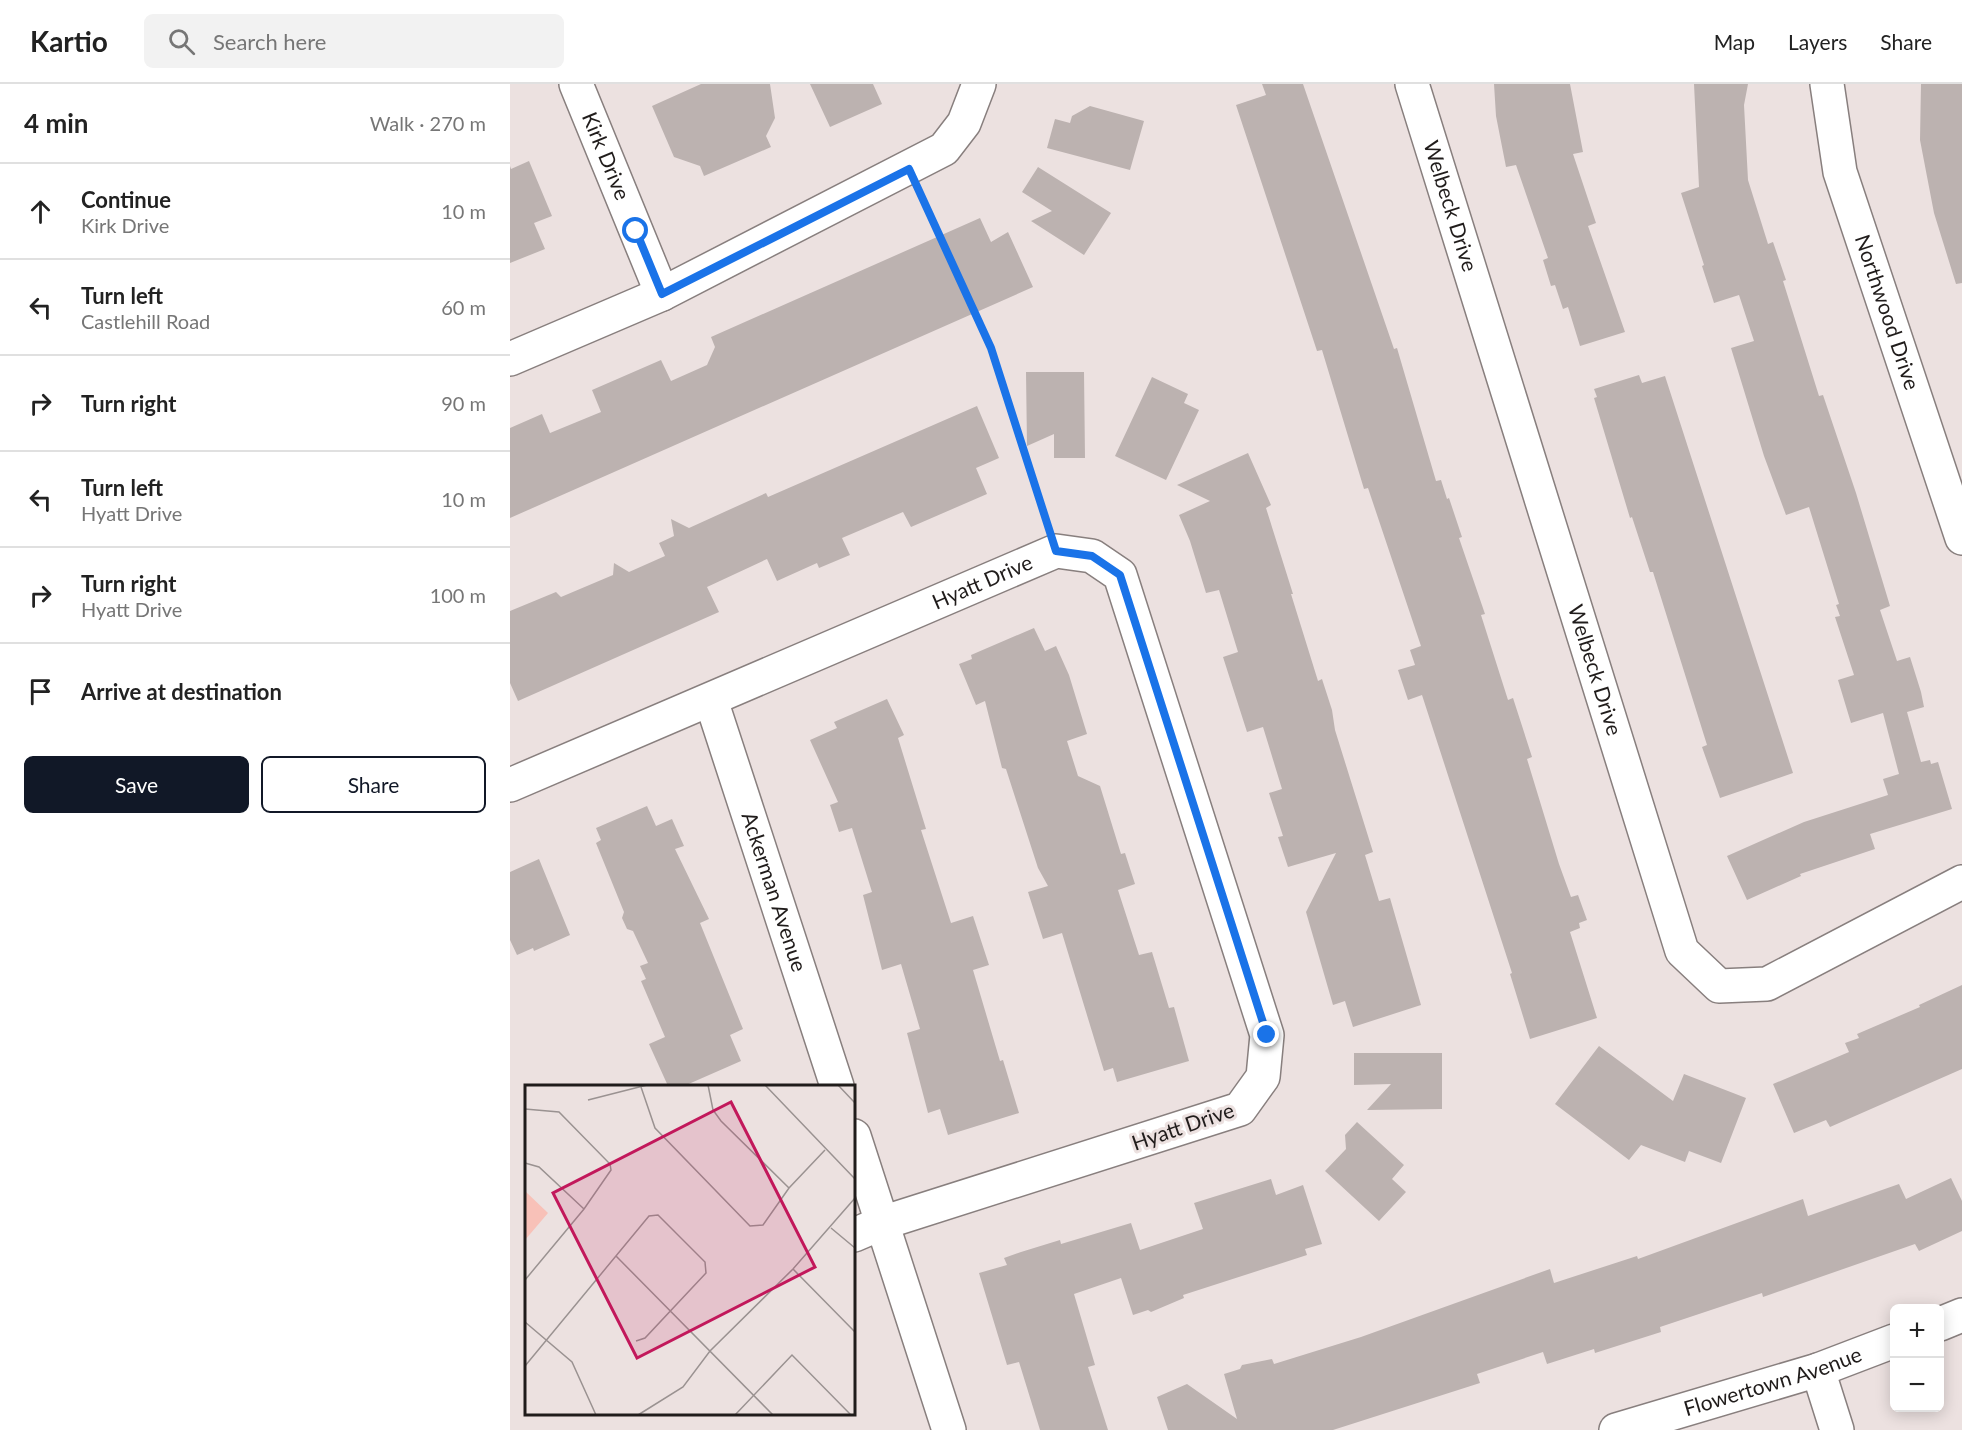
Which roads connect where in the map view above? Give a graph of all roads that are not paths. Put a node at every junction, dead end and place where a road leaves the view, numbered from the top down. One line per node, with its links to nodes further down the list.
1 (576, 84): 5 (street, Kirk Drive)
2 (979, 84): 5 (street)
3 (1412, 84): 10 (street, Welbeck Drive)
4 (1827, 84): 7 (street, Northwood Drive)
5 (662, 294): 6 (street)
6 (510, 359)
7 (1962, 538)
8 (711, 700): 9 (street, Hyatt Drive); 11 (street, Ackerman Avenue); 13 (street, Hyatt Drive)
9 (510, 785)
10 (1962, 882)
11 (837, 1085)
12 (855, 1143): 13 (street)
13 (868, 1229): 18 (street)
14 (1962, 1315): 15 (street)
15 (1944, 1322)
16 (1890, 1343): 17 (street, Flowertown Avenue)
17 (1818, 1370): 19 (street, Flowertown Avenue); 20 (street)
18 (949, 1430)
19 (1616, 1430)
20 (1837, 1430)

